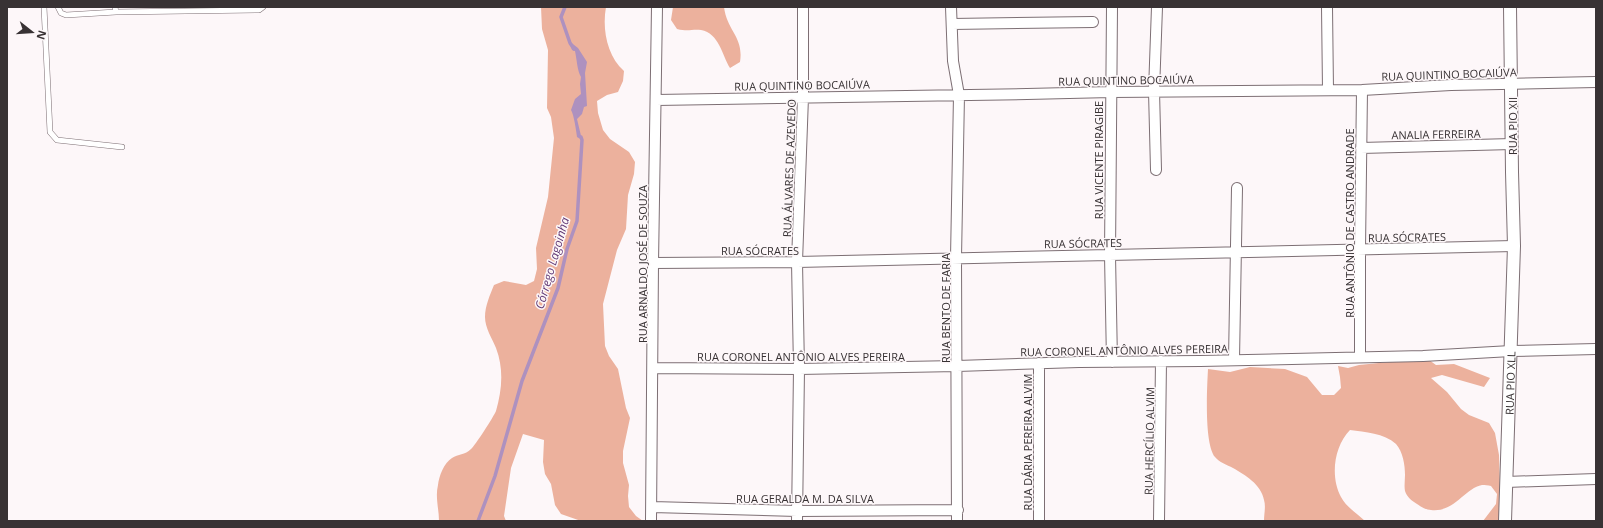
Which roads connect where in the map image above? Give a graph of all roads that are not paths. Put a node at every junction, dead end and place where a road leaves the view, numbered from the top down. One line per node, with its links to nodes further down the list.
1 (44, 7): 24 (lane)
2 (58, 7): 11 (lane)
3 (263, 7): 11 (lane)
4 (657, 7): 22 (street, RUA ARNALDO JOSÉ DE SOUZA)
5 (803, 7): 21 (street, RUA ÁLVARES DE AZEVEDO)
6 (951, 7): 13 (street, RUA BENTO DE FARIA)
7 (1112, 7): 19 (street, RUA VICENTE PIRAGIBE)
8 (1156, 7): 18 (street)
9 (1327, 7): 16 (street)
10 (1510, 7): 15 (street, RUA PIO XII)
11 (116, 10)
12 (1093, 22): 13 (street)
13 (952, 24): 20 (street, RUA BENTO DE FARIA)
14 (1596, 82): 15 (street, RUA QUINTINO BOCAIÚVA)
15 (1511, 83): 17 (street, RUA QUINTINO BOCAIÚVA); 23 (street, RUA PIO XII)
16 (1328, 90): 17 (street, RUA QUINTINO BOCAIÚVA); 18 (street, RUA QUINTINO BOCAIÚVA)
17 (1362, 90): 25 (street, RUA ANTÔNIO DE CASTRO ANDRADE)
18 (1154, 91): 19 (street, RUA QUINTINO BOCAIÚVA); 26 (street)
19 (1111, 92): 20 (street, RUA QUINTINO BOCAIÚVA); 31 (street, RUA VICENTE PIRAGIBE)
20 (958, 95): 21 (street, RUA QUINTINO BOCAIÚVA); 32 (street, RUA BENTO DE FARIA)
21 (803, 98): 22 (street, RUA QUINTINO BOCAIÚVA); 34 (street, RUA ÁLVARES DE AZEVEDO)
22 (656, 100): 33 (street, RUA ARNALDO JOSÉ DE SOUZA)
23 (1512, 144): 25 (street, ANALIA FERREIRA); 28 (street, RUA PIO XII)
24 (122, 147)
25 (1361, 148): 29 (street, RUA ANTÔNIO DE CASTRO ANDRADE)
26 (1156, 170)
27 (1238, 188): 30 (street)
28 (1514, 246): 29 (street, RUA SÓCRATES); 36 (street, RUA PIO XLL)
29 (1360, 249): 30 (street, RUA SÓCRATES); 37 (street, RUA ANTÔNIO DE CASTRO ANDRADE)
30 (1237, 253): 31 (street, RUA SÓCRATES); 38 (street)
31 (1110, 255): 32 (street, RUA SÓCRATES); 40 (street, RUA VICENTE PIRAGIBE)
32 (956, 258): 34 (street, RUA SÓCRATES); 42 (street, RUA BENTO DE FARIA)
33 (653, 262): 34 (street, RUA SÓCRATES); 43 (street, RUA ARNALDO JOSÉ DE SOUZA)
34 (797, 262): 44 (street, RUA ÁLVARES DE AZEVEDO)
35 (1596, 349): 36 (street, RUA CORONEL ANTÔNIO ALVES PEREIRA)
36 (1511, 351): 37 (street, RUA CORONEL ANTÔNIO ALVES PEREIRA); 46 (street, RUA PIO XLL)
37 (1360, 356): 38 (street, RUA CORONEL ANTÔNIO ALVES PEREIRA)
38 (1234, 360): 39 (street, RUA CORONEL ANTÔNIO ALVES PEREIRA)
39 (1162, 361): 40 (street, RUA CORONEL ANTÔNIO ALVES PEREIRA); 53 (street, RUA HERCÍLIO ALVIM)
40 (1112, 362): 41 (street, RUA CORONEL ANTÔNIO ALVES PEREIRA)
41 (1039, 363): 42 (street, RUA CORONEL ANTÔNIO ALVES PEREIRA); 52 (street, RUA DÁRIA PEREIRA ALVIM)
42 (957, 366): 44 (street, RUA CORONEL ANTÔNIO ALVES PEREIRA); 48 (street, RUA BENTO DE FARIA)
43 (653, 368): 44 (street, RUA CORONEL ANTÔNIO ALVES PEREIRA); 47 (street, RUA ARNALDO JOSÉ DE SOUZA)
44 (799, 368): 49 (street, RUA ÁLVARES DE AZEVEDO)
45 (1596, 479): 46 (street)
46 (1506, 482): 54 (street, RUA PIO XLL)
47 (652, 507): 49 (street, RUA GERALDA M. DA SILVA); 50 (street, RUA ARNALDO JOSÉ DE SOUZA)
48 (958, 510): 49 (street, RUA GERALDA M. DA SILVA); 51 (street, RUA BENTO DE FARIA)
49 (797, 516)
50 (651, 521)
51 (957, 521)
52 (1039, 521)
53 (1159, 521)
54 (1505, 521)

